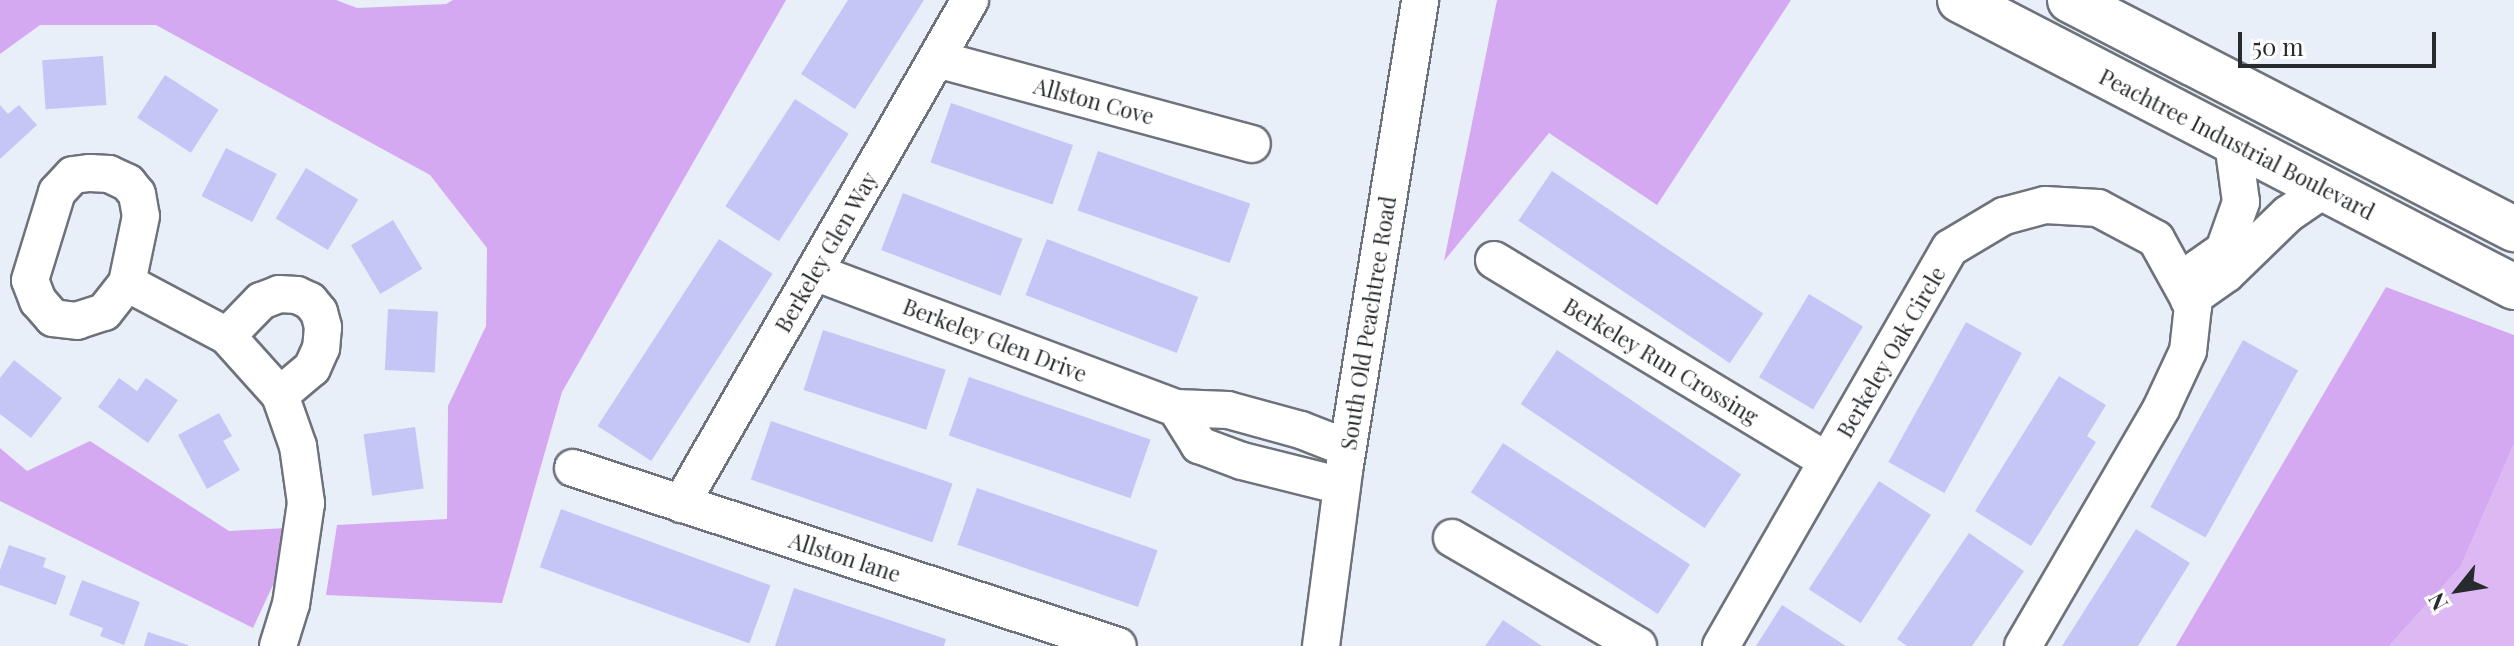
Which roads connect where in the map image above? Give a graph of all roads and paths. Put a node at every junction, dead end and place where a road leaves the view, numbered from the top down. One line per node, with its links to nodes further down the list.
1 (970, 0): 5 (street, Berkeley Glen Way)
2 (1420, 0): 20 (street, South Old Peachtree Road)
3 (1960, 0): 6 (highway, Peachtree Industrial Boulevard)
4 (2070, 0): 9 (highway)
5 (937, 59): 7 (street, Allston Cove); 12 (street, Berkeley Glen Way)
6 (2233, 142): 8 (highway, Peachtree Industrial Boulevard); 10 (street)
7 (1252, 144)
8 (2323, 190): 10 (street); 14 (highway, Peachtree Industrial Boulevard)
9 (2514, 229)
10 (2244, 236): 15 (street)
11 (1494, 260): 22 (street, Berkeley Run Crossing)
12 (814, 272): 18 (street, Berkeley Glen Drive); 25 (street, Berkeley Glen Way)
13 (127, 283): 16 (street)
14 (2514, 287)
15 (2183, 289): 22 (street, Berkeley Oak Circle); 32 (street, Berkeley Oak Circle)
16 (227, 336): 17 (street); 17 (street)
17 (280, 395): 27 (street)
18 (1176, 408): 19 (street, Berkeley Glen Drive); 21 (street)
19 (1240, 413): 20 (street, Berkeley Glen Drive); 21 (street)
20 (1347, 448): 24 (street, South Old Peachtree Road)
21 (1226, 455): 24 (street)
22 (1827, 461): 31 (street, Berkeley Oak Circle)
23 (573, 468): 25 (street, Allston lane)
24 (1342, 486): 29 (street, South Old Peachtree Road)
25 (681, 504): 28 (street, Allston lane)
26 (1452, 538): 30 (street)
27 (278, 646)
28 (1118, 646)
29 (1321, 646)
30 (1638, 646)
31 (1721, 646)
32 (2023, 646)

